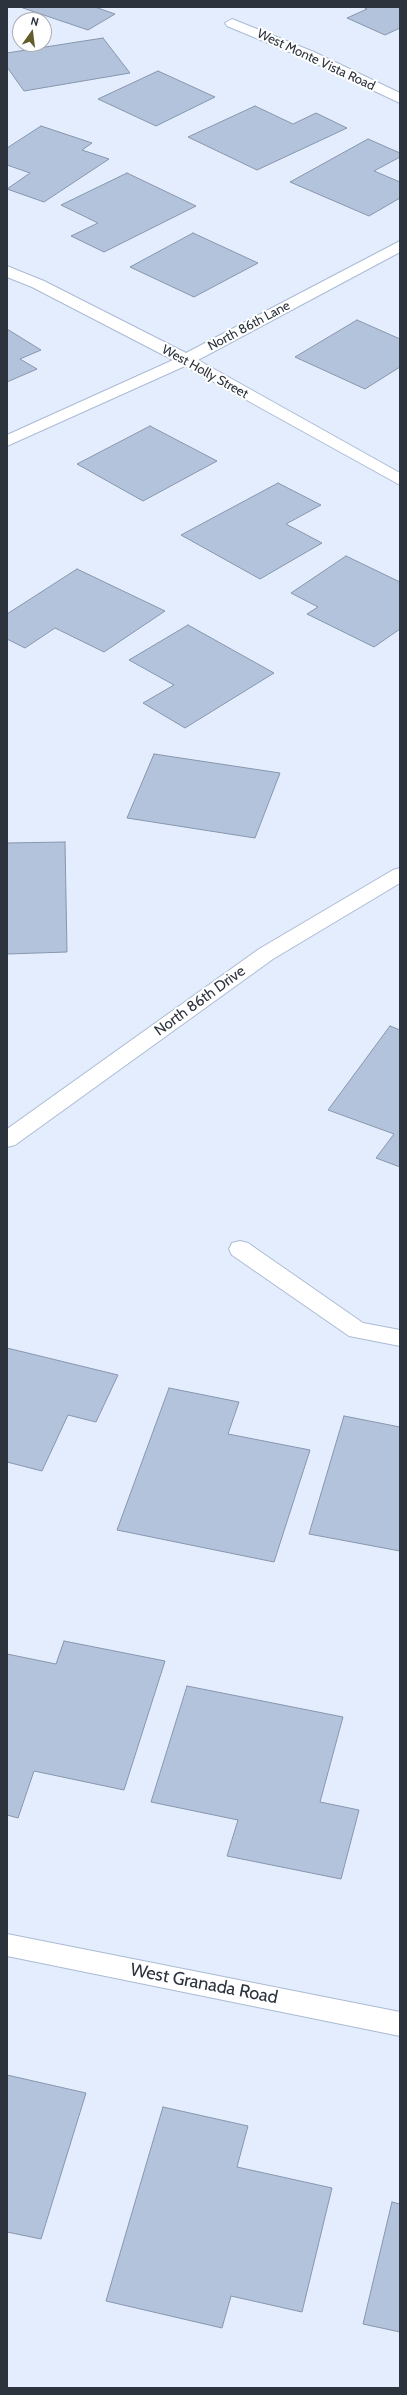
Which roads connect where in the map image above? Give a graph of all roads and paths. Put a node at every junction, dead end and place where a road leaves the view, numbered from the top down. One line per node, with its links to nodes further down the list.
1 (232, 23): 2 (street, West Monte Vista Road)
2 (400, 99)
3 (400, 246): 5 (street, North 86th Lane)
4 (7, 271): 5 (street, West Holly Street)
5 (186, 360): 6 (street, North 86th Lane); 7 (street, West Holly Street)
6 (7, 441)
7 (400, 480)
8 (400, 874): 9 (street, North 86th Drive)
9 (7, 1140)
10 (240, 1250): 11 (street)
11 (400, 1338)
12 (7, 1945): 13 (street, West Granada Road)
13 (400, 2024)

